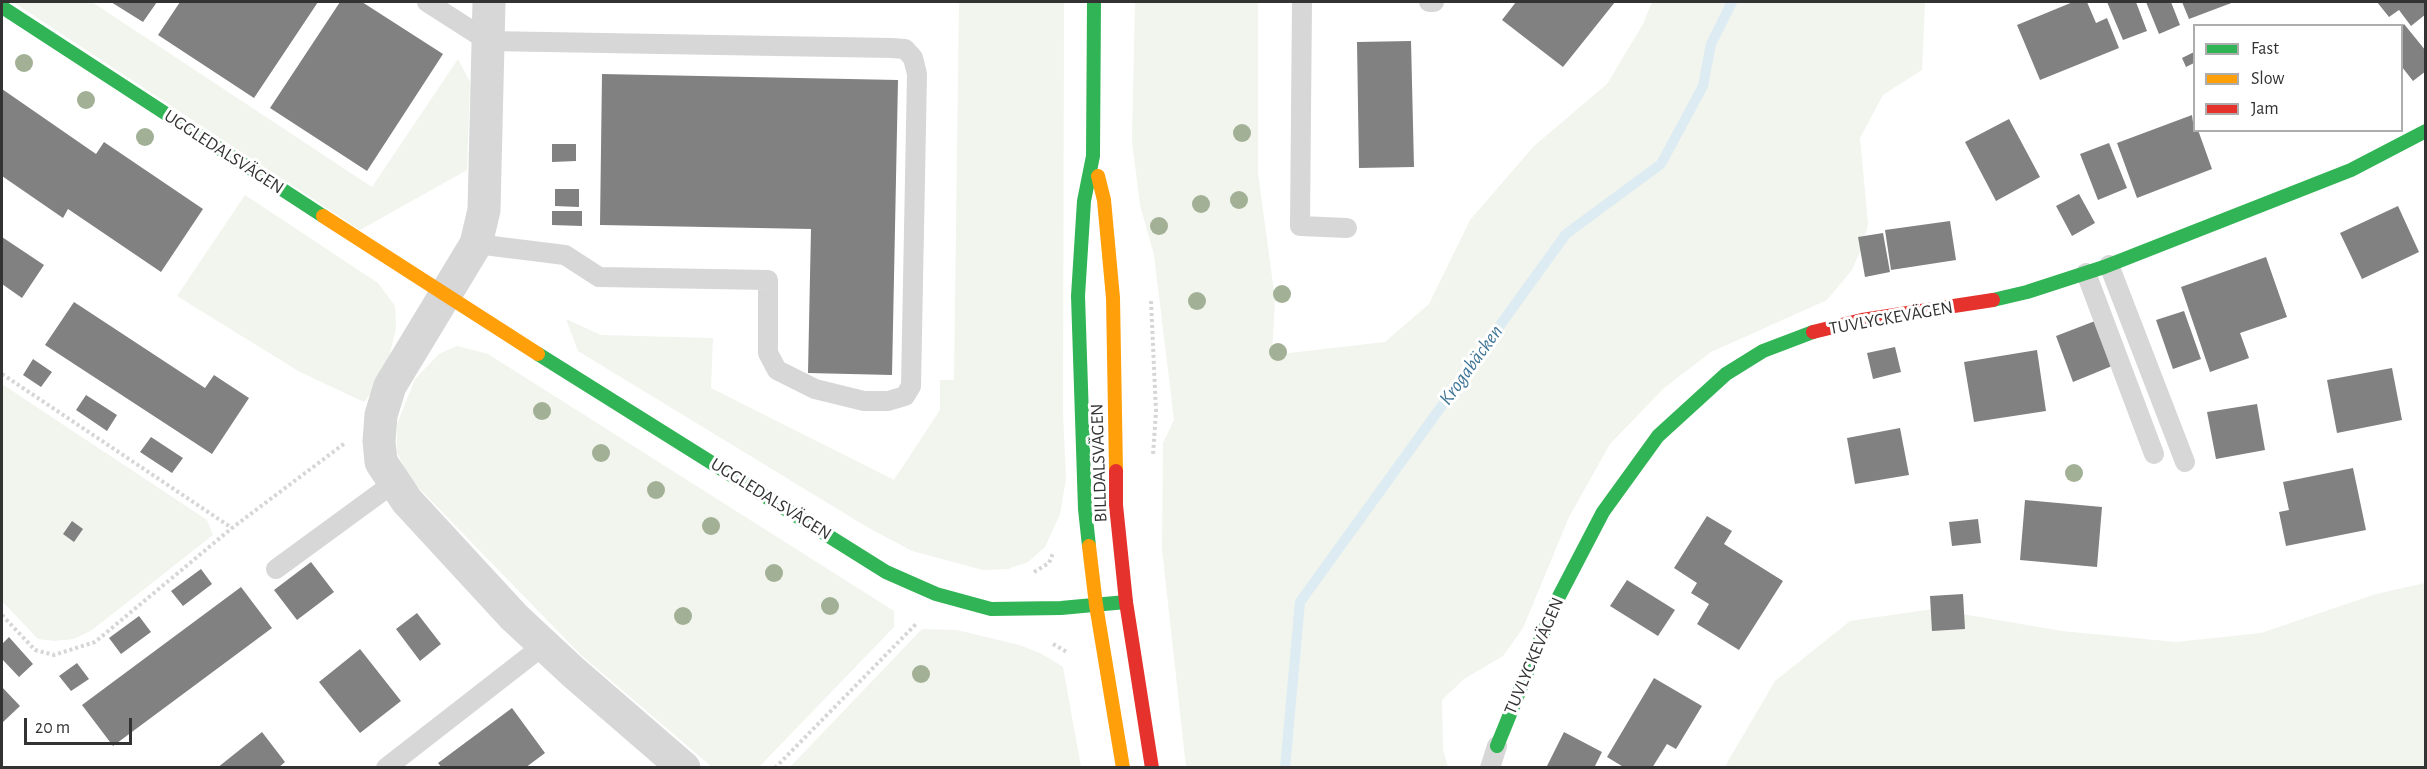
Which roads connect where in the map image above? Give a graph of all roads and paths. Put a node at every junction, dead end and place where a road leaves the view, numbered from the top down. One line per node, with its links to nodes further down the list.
1 (427, 2): 8 (lane)
2 (489, 2): 8 (street)
3 (1094, 2): 10 (street, BILLDALSVÄGEN)
4 (1302, 2): 11 (lane)
5 (1429, 2): 6 (lane)
6 (1434, 2)
7 (2, 7): 15 (street, UGGLEDALSVÄGEN)
8 (488, 41): 12 (street); 12 (lane)
9 (2426, 130): 13 (street, TUVLYCKEVÄGEN)
10 (1093, 156): 23 (street, BILLDALSVÄGEN); 24 (street, BILLDALSVÄGEN)
11 (1347, 228)
12 (476, 244): 15 (street)
13 (2109, 265): 14 (street, TUVLYCKEVÄGEN); 19 (lane)
14 (2086, 273): 18 (lane); 29 (street, TUVLYCKEVÄGEN)
15 (446, 296): 17 (street); 24 (street, UGGLEDALSVÄGEN)
16 (2, 374): 21 (path)
17 (381, 415): 20 (street); 21 (path)
18 (2154, 454)
19 (2185, 462)
20 (395, 482): 22 (lane); 27 (street)
21 (232, 528): 25 (path)
22 (276, 569)
23 (1126, 602): 24 (street, UGGLEDALSVÄGEN); 33 (street, BILLDALSVÄGEN)
24 (1096, 605): 32 (street, BILLDALSVÄGEN)
25 (2, 615)
26 (1044, 643): 28 (path)
27 (544, 645): 30 (lane); 31 (street)
28 (1072, 656)
29 (1497, 746): 34 (lane, TUVLYCKEVÄGEN)
30 (386, 768)
31 (684, 768)
32 (1123, 768)
33 (1152, 768)
34 (1490, 768)

